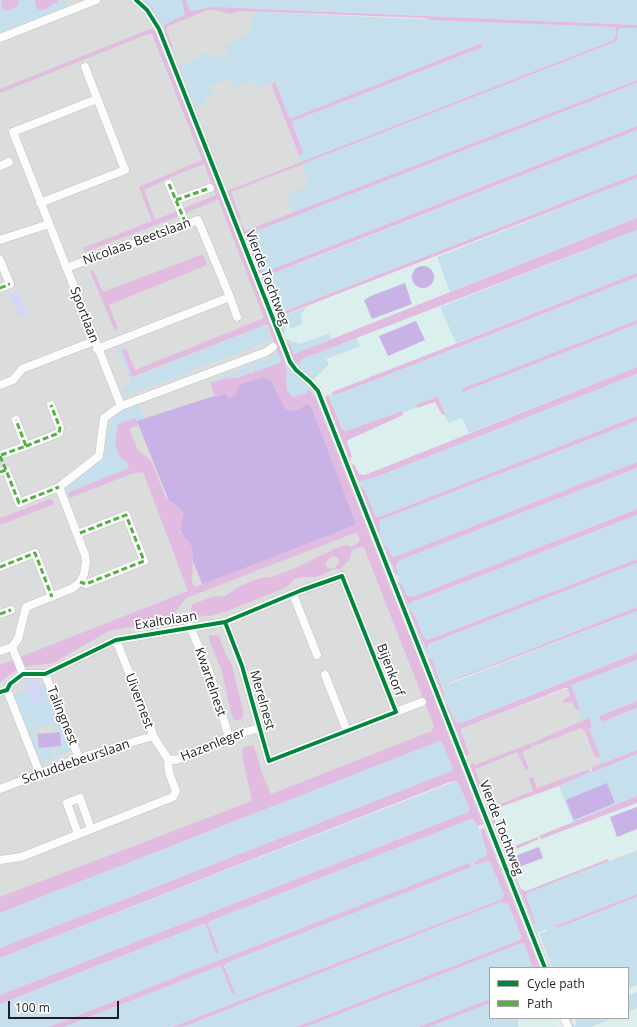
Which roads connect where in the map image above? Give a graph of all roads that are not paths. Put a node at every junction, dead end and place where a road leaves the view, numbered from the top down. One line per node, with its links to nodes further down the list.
1 (96, 0): 3 (street)
2 (136, 0): 62 (street, Vierde Tochtweg)
3 (0, 38)
4 (85, 67): 5 (street)
5 (97, 100): 10 (street, Sportlaan); 10 (street)
6 (9, 162): 7 (street)
7 (0, 166)
8 (169, 184): 11 (street)
9 (210, 188): 11 (street)
10 (40, 203): 12 (street, Sportlaan)
11 (180, 208): 13 (street)
12 (49, 224): 14 (street); 16 (street, Sportlaan)
13 (186, 224): 16 (street, Nicolaas Beetslaan); 18 (street, Nicolaas Beetslaan)
14 (0, 240)
15 (0, 260): 17 (street)
16 (66, 268): 20 (street, Sportlaan)
17 (0, 288)
18 (230, 297): 19 (street, Nicolaas Beetslaan); 20 (street)
19 (238, 317)
20 (96, 345): 22 (street); 24 (street, Sportlaan)
21 (273, 347): 24 (street)
22 (0, 385)
23 (51, 405): 26 (street)
24 (121, 406): 29 (street)
25 (16, 420): 26 (street)
26 (26, 446): 27 (street)
27 (0, 456): 28 (street)
28 (3, 471): 29 (street)
29 (59, 487): 33 (street)
30 (80, 533): 33 (street)
31 (0, 567): 35 (street)
32 (342, 576): 34 (street, Exaltolaan); 49 (street, Bijenkorf)
33 (80, 582): 35 (street)
34 (293, 594): 38 (street, Exaltolaan); 43 (street)
35 (52, 597): 41 (street)
36 (11, 610): 37 (street)
37 (0, 614)
38 (225, 622): 39 (street, Exaltolaan); 50 (street, Merelnest)
39 (190, 627): 40 (street, Exaltolaan); 53 (street, Kwartelnest)
40 (116, 640): 45 (street, Exaltolaan); 52 (street, Uivernest)
41 (12, 647): 42 (street); 44 (street)
42 (0, 651)
43 (317, 655)
44 (22, 672): 45 (street, Exaltolaan); 47 (street)
45 (45, 674): 54 (street, Talingnest)
46 (325, 675): 51 (street)
47 (3, 691): 57 (street)
48 (422, 702): 49 (street, Bijenkorf)
49 (396, 712): 51 (street, Bijenkorf)
50 (259, 728): 53 (street, Hazenleger); 56 (street, Merelnest)
51 (346, 731): 56 (street, Bijenkorf)
52 (153, 736): 54 (street, Schuddebeurslaan); 55 (street, Uivernest)
53 (229, 737): 55 (street, Hazenleger)
54 (79, 758): 57 (street, Schuddebeurslaan)
55 (168, 759): 59 (street)
56 (269, 761)
57 (40, 774): 58 (street, Schuddebeurslaan)
58 (0, 788)
59 (91, 829): 60 (street); 60 (street)
60 (78, 834): 61 (street)
61 (0, 860)
62 (545, 967)

